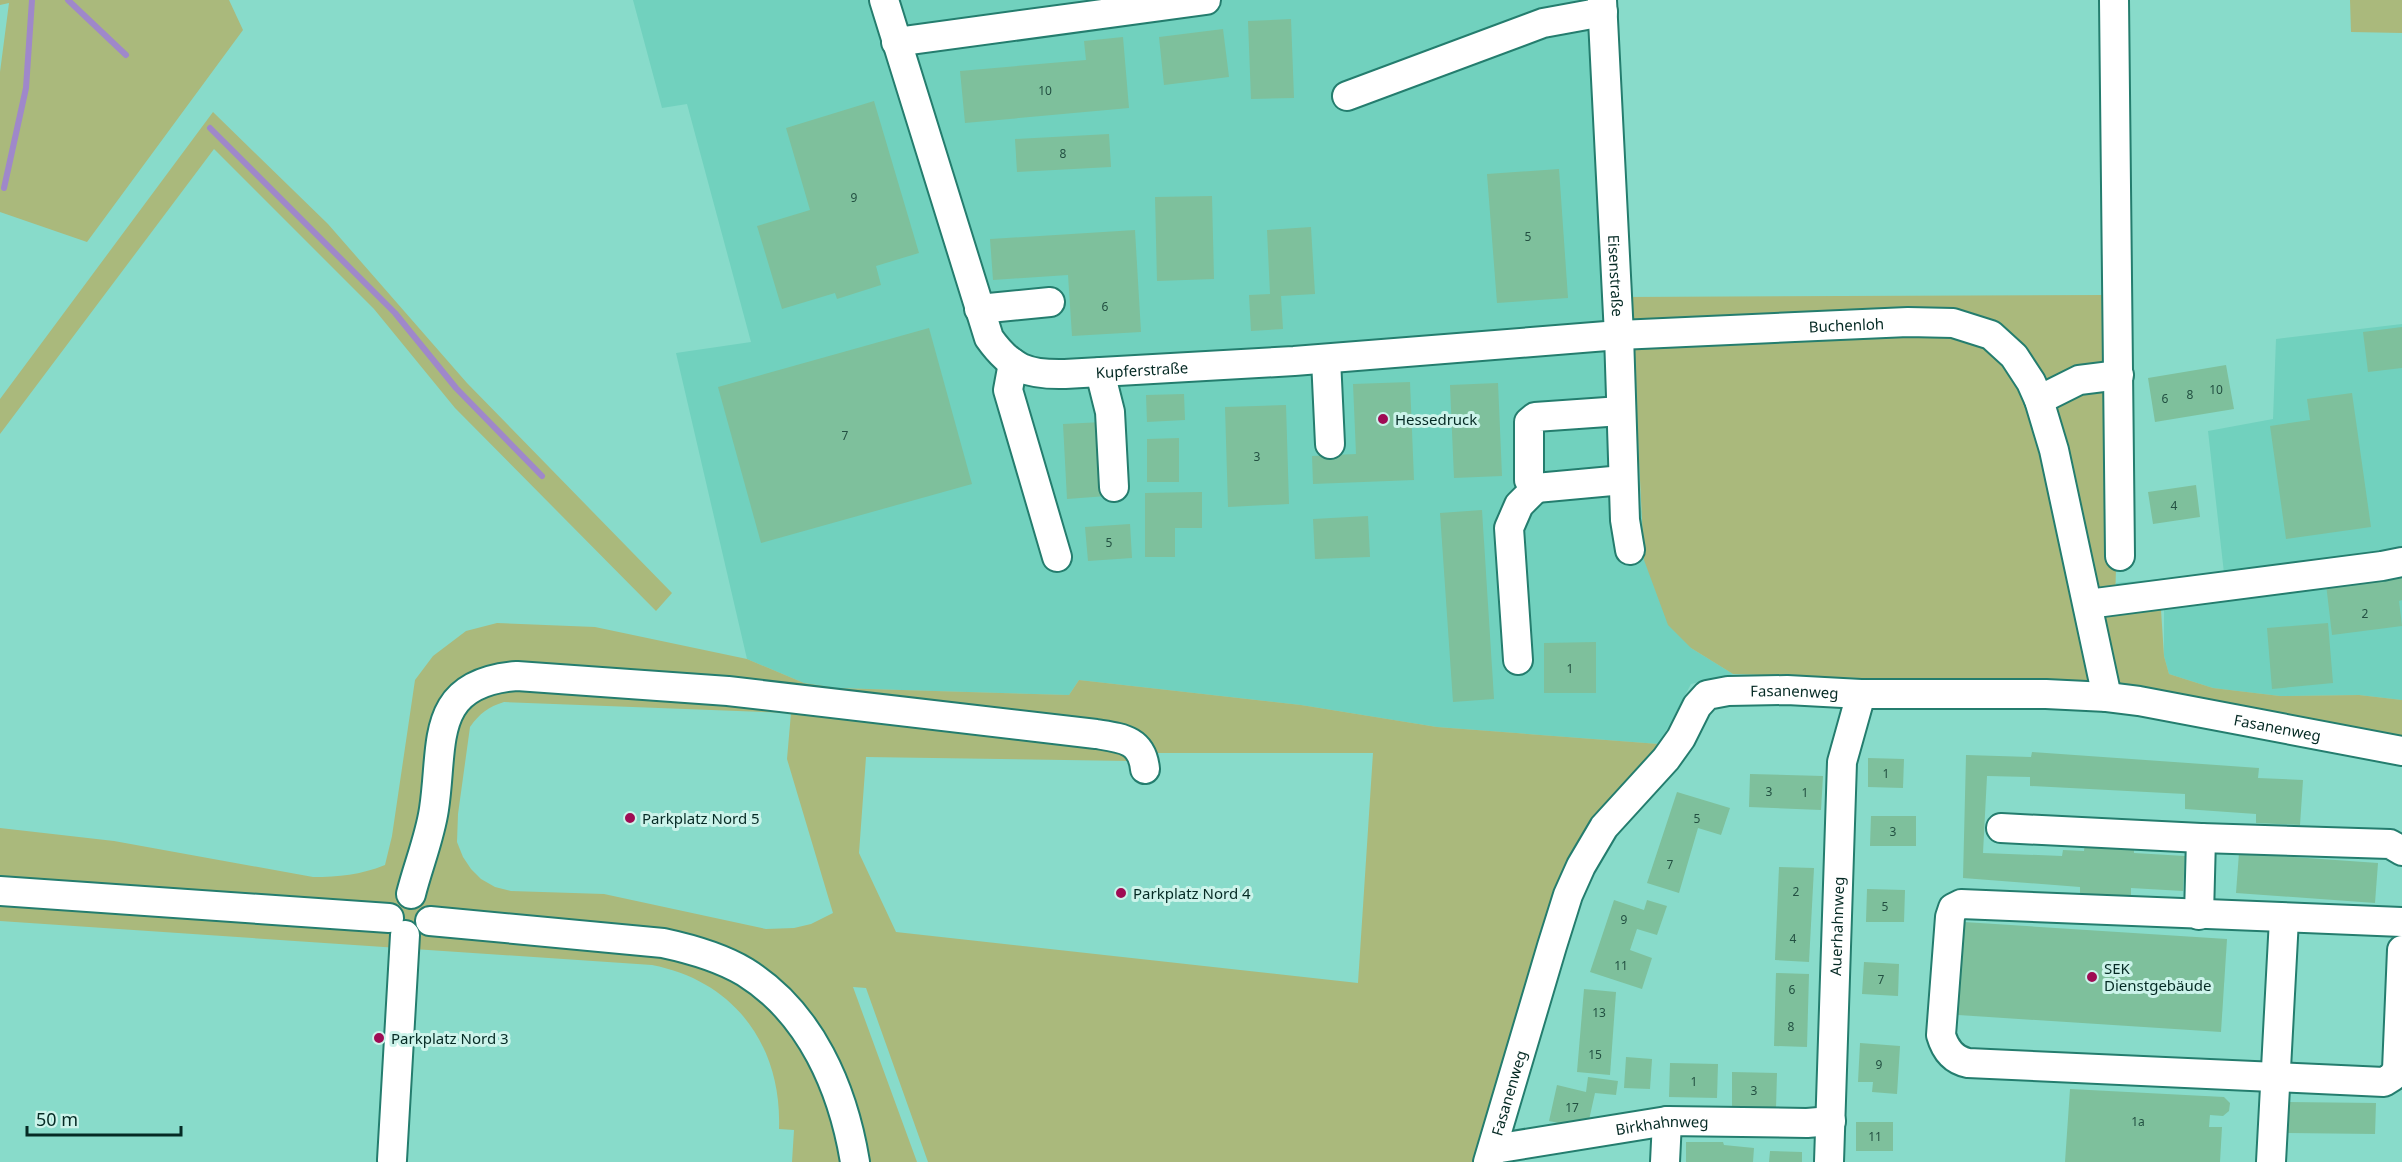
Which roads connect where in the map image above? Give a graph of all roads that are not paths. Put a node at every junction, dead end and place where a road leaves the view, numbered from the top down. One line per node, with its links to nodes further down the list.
1 (885, 0): 5 (street, Kupferstraße)
2 (1206, 0): 5 (street)
3 (2114, 0): 13 (street)
4 (1602, 6): 6 (street); 9 (street, Eisenstraße)
5 (896, 42): 8 (street, Kupferstraße)
6 (1347, 96)
7 (1050, 302): 8 (street)
8 (980, 309): 11 (street, Kupferstraße)
9 (1619, 335): 10 (street, Kupferstraße); 14 (street, Buchenloh); 15 (street, Eisenstraße)
10 (1326, 359): 12 (street, Kupferstraße); 16 (street)
11 (1012, 363): 12 (street, Kupferstraße); 22 (street)
12 (1100, 372): 18 (street)
13 (2120, 375): 14 (street); 21 (street)
14 (2039, 400): 24 (street, Buchenloh)
15 (1621, 411): 17 (street, Eisenstraße); 19 (street)
16 (1330, 444)
17 (1623, 480): 19 (street); 20 (street, Eisenstraße)
18 (1114, 487)
19 (1536, 488): 25 (street)
20 (1630, 550)
21 (2120, 556)
22 (1057, 557)
23 (2402, 562): 24 (street)
24 (2088, 604): 27 (street, Buchenloh)
25 (1518, 660)
26 (1861, 694): 27 (street, Fasanenweg); 43 (street, Auerhahnweg); 44 (street, Fasanenweg)
27 (2107, 697): 28 (street, Fasanenweg)
28 (2402, 751)
29 (1145, 769): 34 (street)
30 (2001, 828): 31 (street)
31 (2201, 838): 32 (street); 35 (street)
32 (2402, 851)
33 (0, 891): 39 (street)
34 (411, 894): 37 (street); 39 (street)
35 (2199, 915): 36 (street); 41 (street)
36 (2284, 919): 38 (street); 41 (street)
37 (430, 921): 39 (street); 46 (street)
38 (2402, 922)
39 (397, 926): 45 (street)
40 (2402, 951): 41 (street)
41 (2276, 1076): 49 (street)
42 (1667, 1120): 43 (street, Birkhahnweg); 44 (street, Birkhahnweg); 47 (street)
43 (1831, 1121): 48 (street, Auerhahnweg)
44 (1491, 1155)
45 (392, 1160)
46 (855, 1162)
47 (1665, 1162)
48 (1829, 1162)
49 (2271, 1162)

